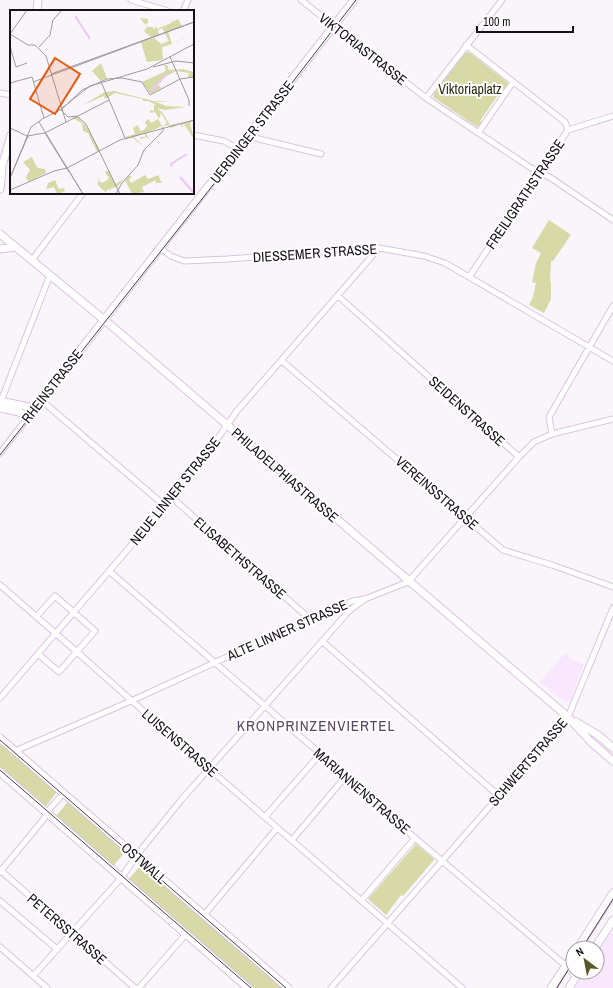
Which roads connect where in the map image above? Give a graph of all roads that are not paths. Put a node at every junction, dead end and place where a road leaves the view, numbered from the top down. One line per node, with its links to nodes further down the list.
1 (38, 0): 7 (main road)
2 (131, 0): 8 (street)
3 (188, 0): 9 (street)
4 (301, 0): 10 (street, VIKTORIASTRASSE)
5 (354, 0): 10 (main road, UERDINGER STRASSE)
6 (502, 0): 11 (street)
7 (36, 10)
8 (165, 10)
9 (183, 10)
10 (334, 26): 15 (street, VIKTORIASTRASSE); 19 (main road, UERDINGER STRASSE)
11 (466, 45): 12 (street); 15 (street)
12 (513, 82): 17 (street); 18 (street)
13 (0, 93): 14 (street)
14 (10, 95)
15 (426, 98): 18 (street)
16 (613, 116): 17 (street, FREILIGRATHSTRASSE)
17 (568, 130): 25 (street, FREILIGRATHSTRASSE)
18 (478, 133): 25 (street)
19 (250, 134): 22 (main road, UERDINGER STRASSE); 23 (street)
20 (194, 135): 22 (street)
21 (10, 139): 24 (main road)
22 (239, 149): 31 (main road, UERDINGER STRASSE)
23 (321, 154)
24 (1, 172): 26 (main road)
25 (540, 173): 28 (street); 36 (street, FREILIGRATHSTRASSE)
26 (0, 189)
27 (83, 194): 34 (street)
28 (613, 220)
29 (0, 234): 30 (main road, PHILADELPHIASTRASSE)
30 (16, 248): 33 (main road); 34 (main road, PHILADELPHIASTRASSE)
31 (160, 248): 32 (street, DIESSEMER STRASSE); 39 (main road, UERDINGER STRASSE)
32 (379, 248): 36 (street, DIESSEMER STRASSE); 37 (street, NEUE LINNER STRASSE)
33 (0, 250)
34 (32, 260): 35 (main road, PHILADELPHIASTRASSE)
35 (50, 275): 39 (main road, PHILADELPHIASTRASSE); 44 (street)
36 (469, 277): 40 (street, DIESSEMER STRASSE)
37 (338, 296): 41 (street, NEUE LINNER STRASSE); 51 (street, SEIDENSTRASSE)
38 (613, 306): 40 (street)
39 (104, 320): 43 (main road, RHEINSTRASSE); 48 (main road, PHILADELPHIASTRASSE)
40 (588, 347): 42 (street, DIESSEMER STRASSE); 49 (street)
41 (282, 361): 48 (street, NEUE LINNER STRASSE); 54 (street, VEREINSSTRASSE)
42 (613, 361)
43 (41, 400): 45 (main road, RHEINSTRASSE); 53 (street)
44 (0, 404): 45 (main road); 46 (main road)
45 (34, 410): 46 (main road, RHEINSTRASSE)
46 (28, 417): 50 (street, RHEINSTRASSE)
47 (613, 419): 49 (street)
48 (227, 425): 52 (street, NEUE LINNER STRASSE); 56 (main road, PHILADELPHIASTRASSE)
49 (552, 434): 51 (street)
50 (0, 453)
51 (519, 457): 54 (street, ALTE LINNER STRASSE)
52 (170, 496): 53 (street, NEUE LINNER STRASSE); 63 (street, ELISABETHSTRASSE)
53 (164, 505): 55 (street, NEUE LINNER STRASSE)
54 (466, 518): 56 (street, ALTE LINNER STRASSE); 58 (street, VEREINSSTRASSE)
55 (109, 571): 61 (street, NEUE LINNER STRASSE); 68 (street, MARIANNENSTRASSE)
56 (410, 582): 59 (street, ALTE LINNER STRASSE); 72 (main road, PHILADELPHIASTRASSE)
57 (0, 585): 62 (street, LUISENSTRASSE)
58 (613, 587)
59 (365, 599): 63 (street, ALTE LINNER STRASSE); 65 (street)
60 (613, 608): 72 (street, SCHWERTSTRASSE)
61 (74, 612): 62 (street); 64 (street, NEUE LINNER STRASSE); 66 (street)
62 (36, 617): 64 (street, LUISENSTRASSE)
63 (310, 619): 68 (street, ALTE LINNER STRASSE)
64 (56, 633): 66 (street, LUISENSTRASSE); 67 (street, NEUE LINNER STRASSE)
65 (322, 641): 71 (street); 82 (street)
66 (77, 652): 67 (street); 70 (street, LUISENSTRASSE)
67 (38, 654): 69 (street, NEUE LINNER STRASSE)
68 (214, 662): 70 (street, ALTE LINNER STRASSE); 71 (street, MARIANNENSTRASSE)
69 (0, 698)
70 (131, 700): 75 (street, ALTE LINNER STRASSE); 78 (street, LUISENSTRASSE)
71 (264, 706): 76 (street, MARIANNENSTRASSE); 78 (street)
72 (568, 717): 74 (main road, PHILADELPHIASTRASSE); 77 (main road, PHILADELPHIASTRASSE); 82 (street, SCHWERTSTRASSE)
73 (0, 738): 75 (main road, OSTWALL)
74 (613, 748)
75 (14, 751): 81 (main road, OSTWALL)
76 (320, 754): 80 (street, MARIANNENSTRASSE); 84 (street)
77 (613, 761)
78 (209, 769): 84 (street, LUISENSTRASSE); 88 (street)
79 (0, 772): 83 (main road, OSTWALL)
80 (346, 776): 86 (street, MARIANNENSTRASSE); 87 (street)
81 (64, 793): 83 (street); 88 (main road, OSTWALL)
82 (499, 796): 89 (street, SCHWERTSTRASSE)
83 (48, 813): 90 (street); 91 (main road, OSTWALL)
84 (265, 817): 85 (street, LUISENSTRASSE)
85 (277, 828): 87 (street, LUISENSTRASSE); 95 (street)
86 (415, 838): 89 (street, MARIANNENSTRASSE); 94 (street)
87 (292, 840): 94 (street, LUISENSTRASSE)
88 (136, 856): 91 (street); 95 (main road, OSTWALL)
89 (443, 861): 97 (street, SCHWERTSTRASSE); 104 (street)
90 (0, 871): 98 (street, PETERSSTRASSE)
91 (122, 877): 98 (street); 99 (main road, OSTWALL)
92 (613, 893): 100 (main road)
93 (0, 901): 103 (street)
94 (361, 901): 97 (street, LUISENSTRASSE)
95 (204, 915): 111 (main road, OSTWALL)
96 (613, 920): 101 (main road)
97 (387, 924): 112 (street); 113 (street)
98 (72, 933): 103 (street); 108 (street, PETERSSTRASSE)
99 (186, 934): 109 (street); 110 (main road, OSTWALL)
100 (583, 940)
101 (600, 940)
102 (0, 947): 106 (street)
103 (57, 950): 106 (street)
104 (565, 965)
105 (565, 967): 114 (main road)
106 (33, 976): 107 (street)
107 (47, 988)
108 (135, 988)
109 (139, 988)
110 (248, 988)
111 (288, 988)
112 (330, 988)
113 (462, 988)
114 (551, 988)

